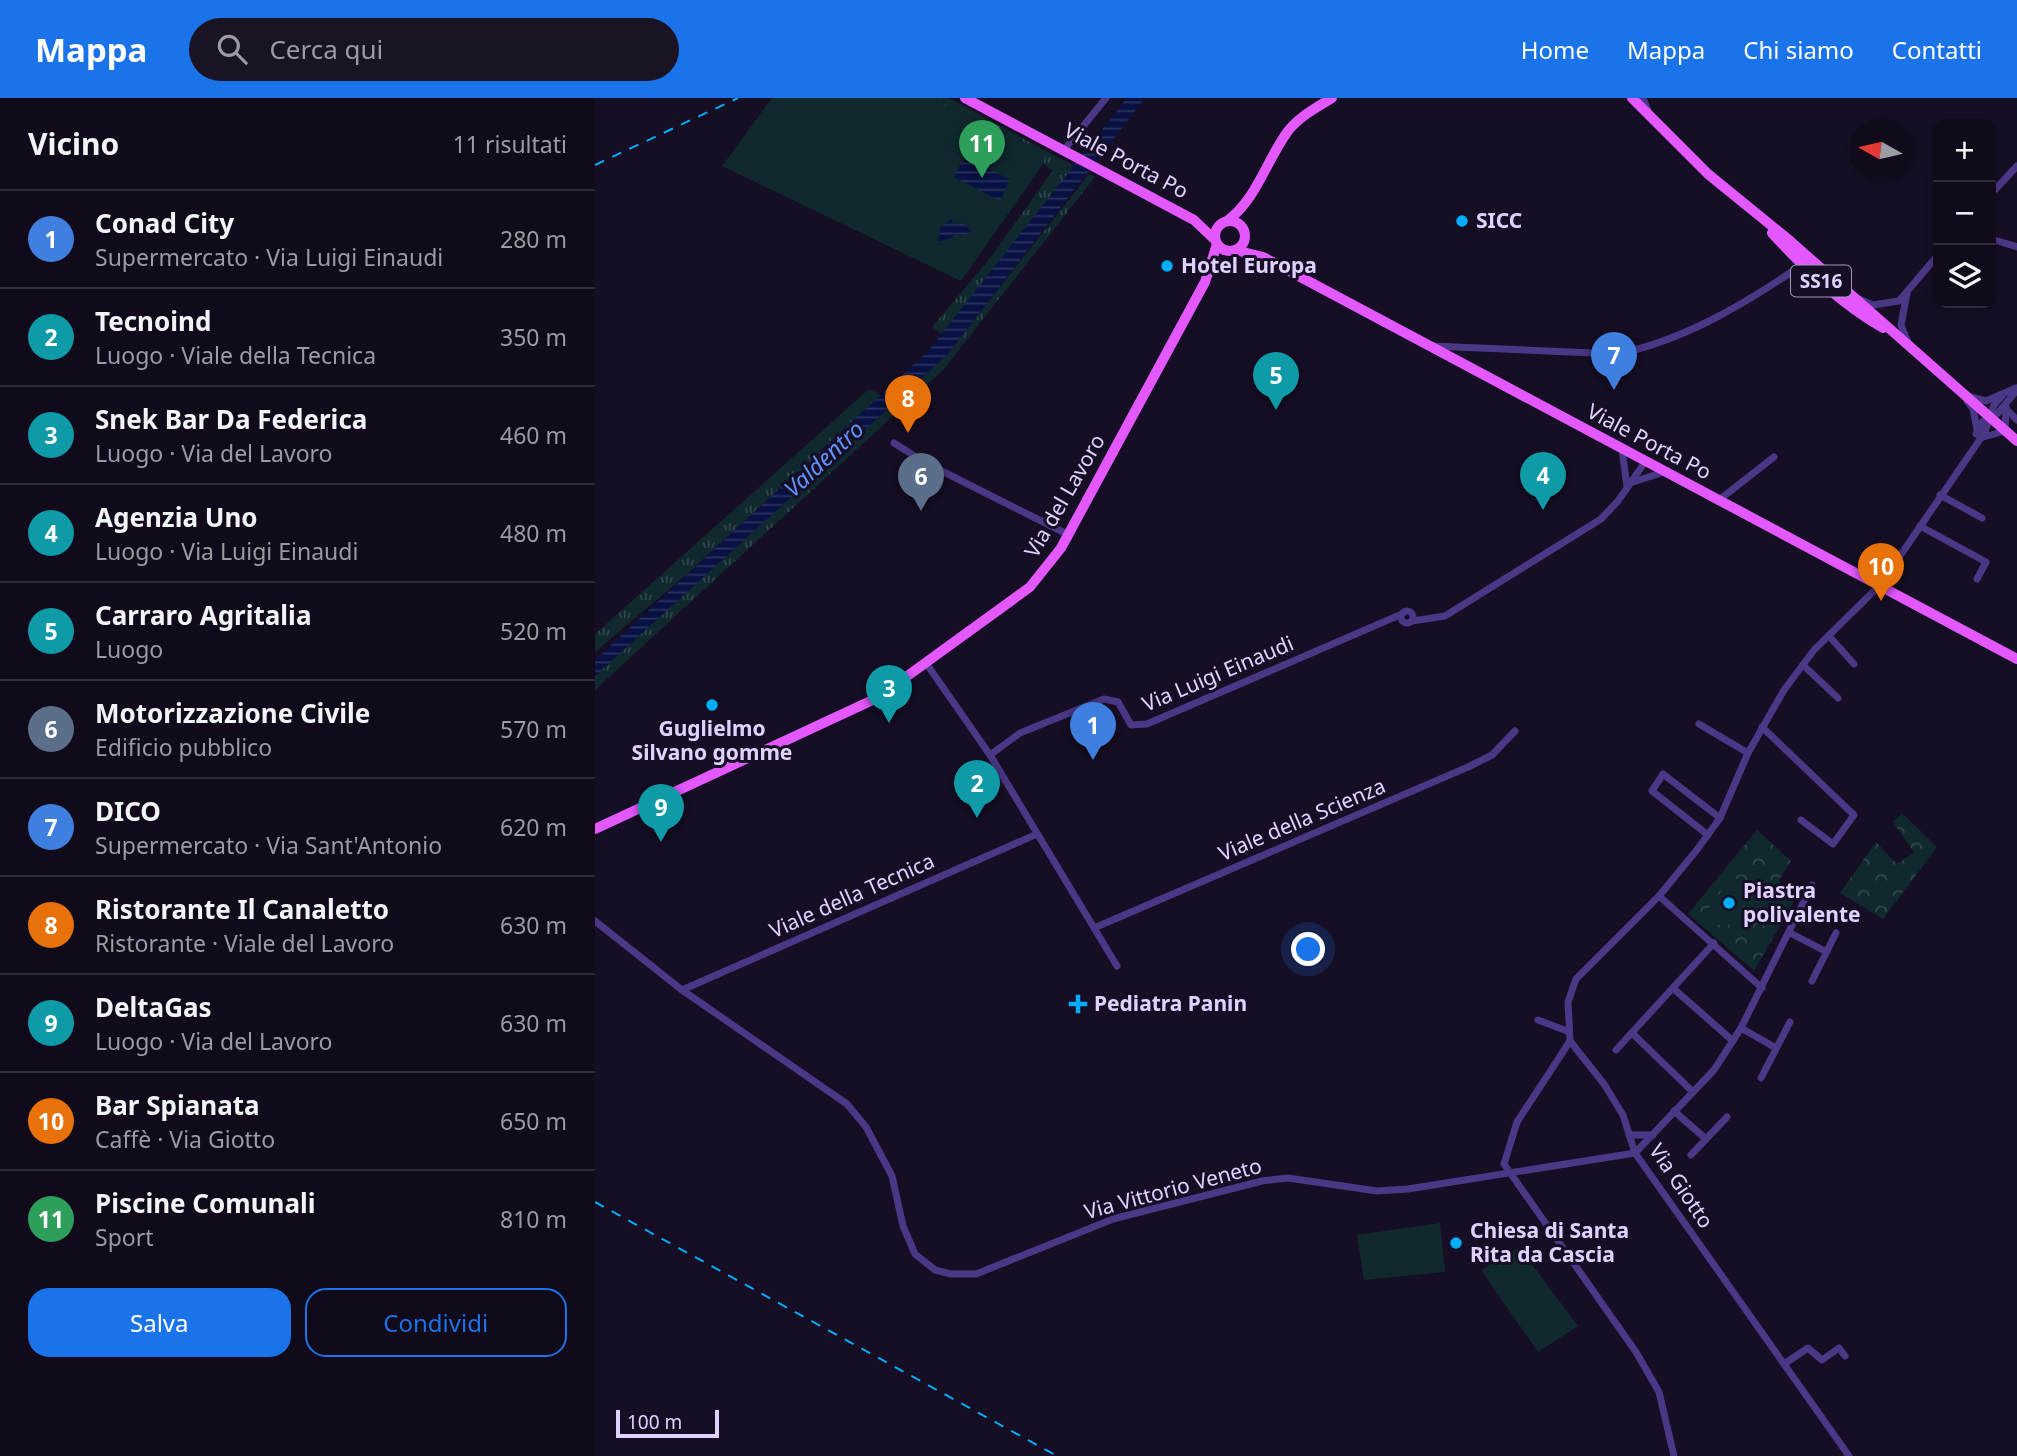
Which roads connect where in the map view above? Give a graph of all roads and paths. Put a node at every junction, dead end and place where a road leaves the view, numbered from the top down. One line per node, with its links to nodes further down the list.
1 (965, 98): 7 (main road, Viale Porta Po)
2 (1106, 98): 7 (street)
3 (1332, 98): 10 (main road)
4 (1632, 98): 6 (main road, SS16)
5 (1643, 98): 6 (street)
6 (1650, 117): 11 (main road, SS16)
7 (1064, 150): 12 (main road, Viale Porta Po)
8 (2017, 166): 9 (street)
9 (1996, 189)
10 (1251, 198): 13 (main road); 14 (main road)
11 (1758, 218): 24 (main road, SS16); 25 (main road, SS16)
12 (1194, 220): 13 (main road, Viale Porta Po); 16 (main road, Viale Porta Po)
13 (1225, 222): 14 (main road, Viale Porta Po); 16 (main road)
14 (1245, 232): 18 (main road); 19 (main road, Viale Porta Po)
15 (1996, 241): 17 (street)
16 (1216, 242): 18 (main road, Viale Porta Po); 22 (main road)
17 (2017, 247)
18 (1234, 251): 19 (main road, Viale Porta Po); 22 (main road)
19 (1263, 257): 26 (main road, Viale Porta Po)
20 (1933, 261): 23 (street)
21 (1796, 269): 26 (street)
22 (1207, 276): 47 (main road, Via del Lavoro)
23 (1908, 293): 24 (street); 27 (street)
24 (1855, 298): 25 (main road, SS16)
25 (1893, 334): 27 (main road, SS16)
26 (1430, 346): 38 (main road, Viale Porta Po)
27 (1915, 354): 29 (main road, SS16)
28 (2017, 389): 30 (street)
29 (1963, 395): 30 (street); 32 (main road, SS16); 35 (street)
30 (2005, 398): 31 (street); 32 (street)
31 (2005, 408): 33 (street); 34 (street)
32 (1989, 416): 34 (main road, SS16); 35 (street, Via Giotto)
33 (2017, 419)
34 (2005, 431): 35 (street); 36 (main road, SS16)
35 (1977, 439): 43 (street, Via Giotto)
36 (2017, 441)
37 (894, 443): 47 (street)
38 (1622, 450): 40 (main road, Viale Porta Po); 42 (street)
39 (1774, 457): 44 (street)
40 (1641, 460): 41 (main road, Viale Porta Po); 42 (street)
41 (1664, 472): 42 (street); 44 (main road, Viale Porta Po)
42 (1627, 486): 60 (street, Via Luigi Einaudi)
43 (1940, 495): 45 (street); 46 (street, Via Giotto)
44 (1719, 500): 49 (main road, Viale Porta Po)
45 (1982, 518)
46 (1920, 526): 48 (street); 49 (street, Via Giotto)
47 (1069, 535): 52 (main road, Via del Lavoro)
48 (1977, 579)
49 (1880, 585): 50 (street, Via Giotto); 51 (main road, Viale Porta Po)
50 (1829, 636): 53 (street, Via Giotto); 54 (street)
51 (2017, 659)
52 (926, 663): 60 (street); 63 (main road, Via del Lavoro)
53 (1803, 664): 55 (street); 57 (street, Via Giotto)
54 (1854, 664)
55 (1838, 698)
56 (1699, 724): 59 (street)
57 (1762, 727): 59 (street, Via Giotto); 62 (street)
58 (1515, 731): 69 (street, Viale della Scienza)
59 (1748, 753): 61 (street, Via Giotto)
60 (990, 755): 64 (street)
61 (1720, 818): 65 (street, Via Giotto); 65 (street)
62 (1801, 820)
63 (595, 829)
64 (1037, 834): 69 (street); 78 (street, Viale della Tecnica)
65 (1708, 835): 67 (street, Via Giotto)
66 (1812, 885): 70 (street)
67 (1659, 896): 72 (street); 82 (street, Via Giotto)
68 (595, 921): 78 (street, Via Vittorio Veneto)
69 (1094, 928): 74 (street)
70 (1790, 933): 73 (street); 76 (street)
71 (1836, 933): 73 (street)
72 (1714, 943): 76 (street); 77 (street)
73 (1827, 952): 75 (street)
74 (1117, 966)
75 (1812, 981)
76 (1762, 988): 81 (street)
77 (1674, 989): 83 (street); 85 (street)
78 (682, 990): 97 (street, Via Vittorio Veneto)
79 (1538, 1020): 82 (street)
80 (1790, 1022): 86 (street)
81 (1741, 1028): 85 (street); 86 (street)
82 (1567, 1031): 84 (street, Via Giotto)
83 (1632, 1033): 87 (street); 89 (street)
84 (1570, 1041): 92 (street, Via Giotto); 97 (street)
85 (1733, 1041): 89 (street)
86 (1776, 1048): 88 (street)
87 (1616, 1050)
88 (1761, 1078)
89 (1693, 1092): 90 (street)
90 (1674, 1111): 93 (street); 94 (street)
91 (1727, 1117): 94 (street)
92 (1629, 1135): 93 (street); 95 (street, Via Giotto)
93 (1652, 1137): 95 (street)
94 (1706, 1139): 96 (street)
95 (1635, 1153): 97 (street, Via Vittorio Veneto); 99 (street, Via Giotto)
96 (1691, 1155)
97 (1508, 1172): 100 (street)
98 (1845, 1356): 99 (street)
99 (1784, 1364): 101 (street, Via Giotto)
100 (1674, 1456)
101 (1849, 1456)

